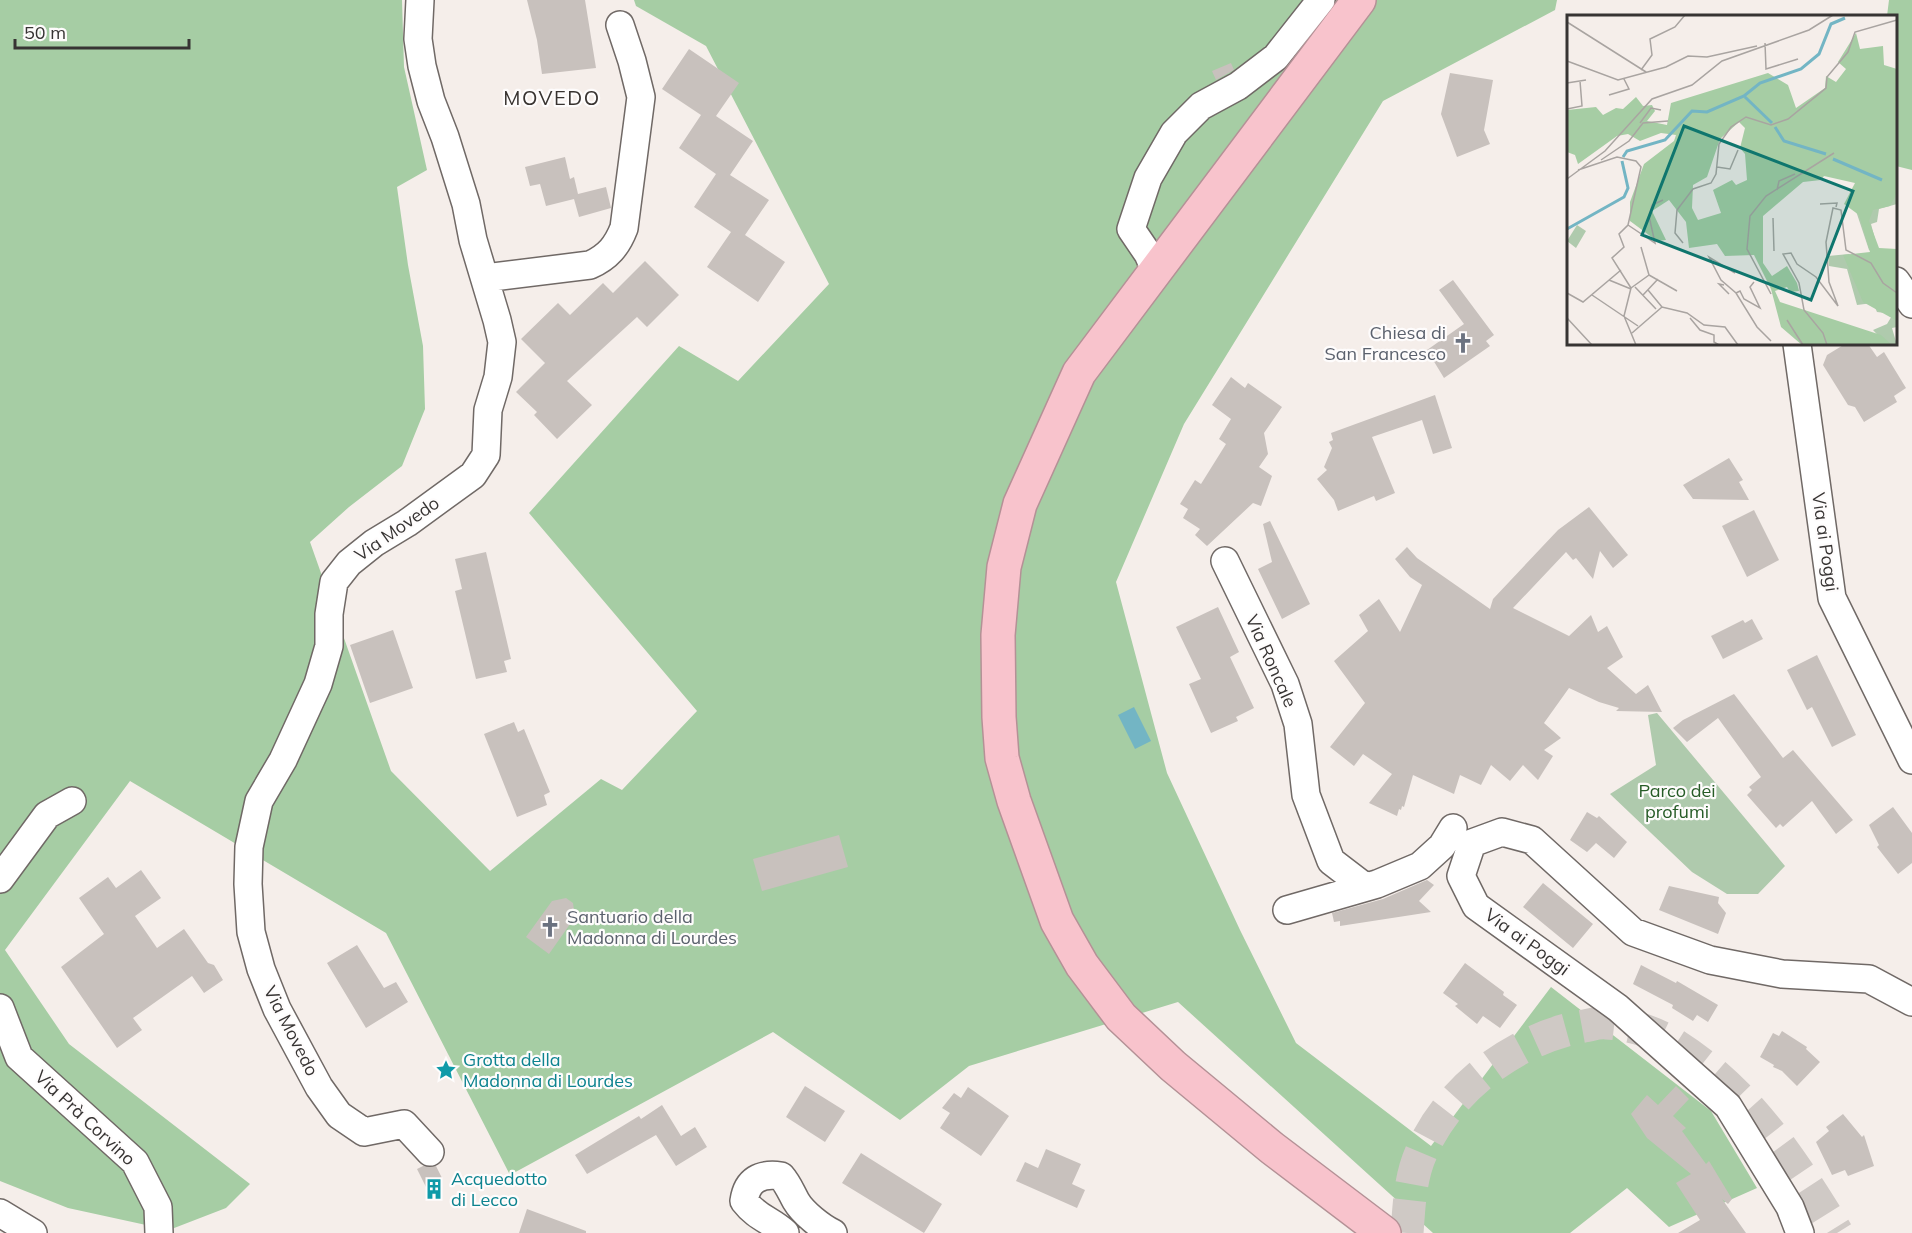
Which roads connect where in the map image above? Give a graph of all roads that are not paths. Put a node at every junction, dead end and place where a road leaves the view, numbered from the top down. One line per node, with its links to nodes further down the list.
1 (420, 0): 6 (street, Via Movedo)
2 (1321, 0): 5 (street)
3 (1359, 0): 5 (highway)
4 (620, 26): 6 (street)
5 (1156, 272): 25 (highway)
6 (485, 278): 19 (street, Via Movedo)
7 (1897, 282): 8 (street)
8 (1912, 304)
9 (1797, 345): 11 (street, Via ai Poggi)
10 (1226, 561): 15 (street, Via Roncale)
11 (1912, 760)
12 (72, 801): 14 (street)
13 (1467, 857): 15 (street); 17 (street); 26 (street, Via ai Poggi)
14 (0, 879)
15 (1365, 887): 16 (street)
16 (1287, 910)
17 (1912, 1002)
18 (0, 1008): 22 (street, Via Prà Corvino)
19 (430, 1152)
20 (0, 1213): 21 (street)
21 (33, 1233)
22 (159, 1233)
23 (785, 1233): 24 (street)
24 (833, 1233)
25 (1383, 1233)
26 (1800, 1233)

